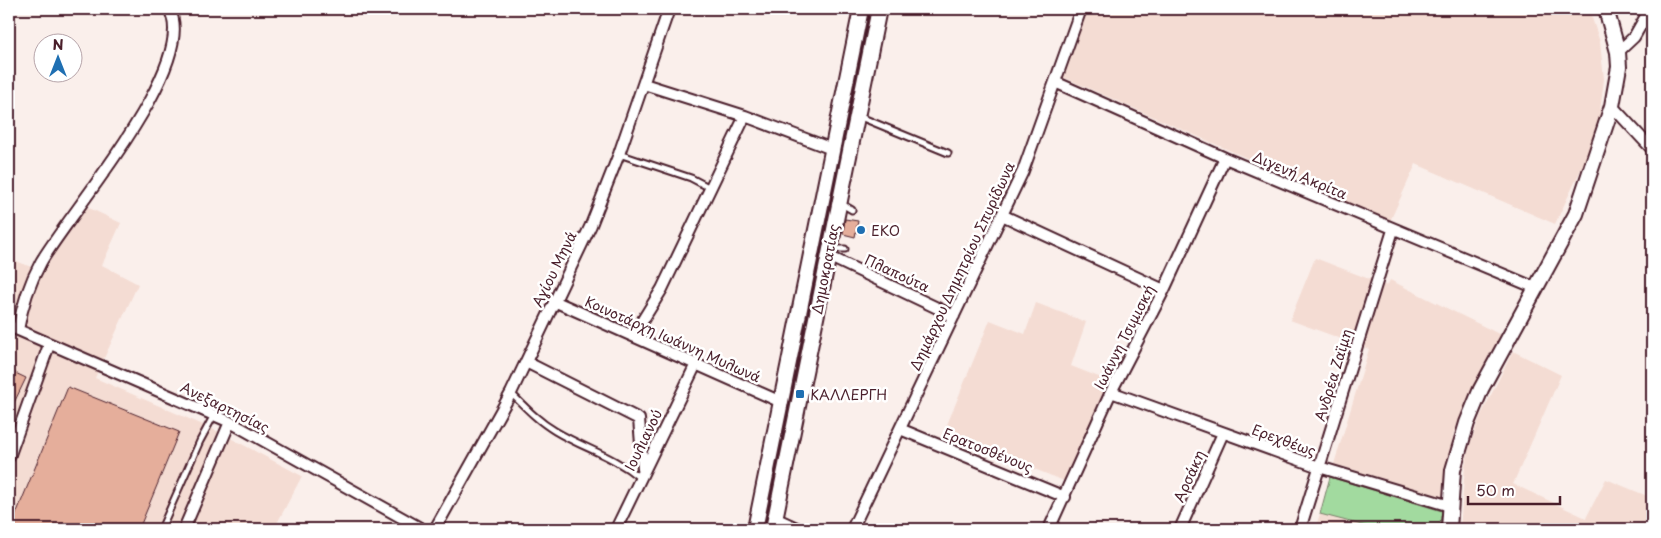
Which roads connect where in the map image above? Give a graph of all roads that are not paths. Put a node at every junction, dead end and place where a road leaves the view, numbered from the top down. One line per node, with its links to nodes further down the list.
1 (168, 9): 30 (street)
2 (669, 9): 10 (street, Αγίου Μηνά)
3 (861, 9): 14 (main road, Δημοκρατίας)
4 (879, 9): 13 (main road, Δημοκρατίας)
5 (1081, 9): 9 (street, Δημάρχου Δημητρίου Σπυρίδωνα)
6 (1606, 9): 8 (main road)
7 (1650, 9): 8 (street)
8 (1618, 52): 11 (main road)
9 (1055, 82): 18 (street, Διγενή Ακρίτα); 22 (street, Δημάρχου Δημητρίου Σπυρίδωνα)
10 (644, 84): 12 (street); 17 (street, Αγίου Μηνά)
11 (1612, 106): 15 (street); 26 (main road)
12 (745, 116): 14 (street); 19 (street)
13 (857, 116): 16 (lane); 20 (main road, Δημοκρατίας)
14 (832, 149): 37 (main road, Δημοκρατίας)
15 (1652, 149)
16 (948, 153)
17 (618, 154): 19 (lane); 28 (street, Αγίου Μηνά)
18 (1225, 158): 23 (street, Διγενή Ακρίτα); 27 (street, Ιωάννη Τσιμισκή)
19 (710, 188): 31 (street)
20 (839, 202): 21 (lane); 25 (main road, Δημοκρατίας)
21 (852, 210)
22 (1002, 215): 27 (street); 29 (street, Δημάρχου Δημητρίου Σπυρίδωνα)
23 (1394, 230): 26 (street, Διγενή Ακρίτα); 43 (street, Ανδρέα Ζαϊμη)
24 (845, 249): 25 (lane)
25 (829, 252): 29 (street, Πλαπούτα); 47 (main road, Δημοκρατίας)
26 (1536, 288): 46 (main road)
27 (1164, 290): 35 (street, Ιωάννη Τσιμισκή)
28 (554, 301): 31 (street, Κοινοτάρχη Ιωάννη Μυλωνά); 33 (street, Αγίου Μηνά)
29 (954, 316): 40 (street, Δημάρχου Δημητρίου Σπυρίδωνα)
30 (13, 328): 32 (street, Ανεξαρτησίας)
31 (633, 336): 34 (street, Κοινοτάρχη Ιωάννη Μυλωνά)
32 (48, 345): 38 (street, Ανεξαρτησίας); 42 (street)
33 (526, 362): 36 (street, Αγίου Μηνά); 44 (street)
34 (696, 364): 37 (street, Κοινοτάρχη Ιωάννη Μυλωνά); 44 (street, Ιουλιανού)
35 (1111, 392): 41 (street, Ερεχθέως); 45 (street, Ιωάννη Τσιμισκή)
36 (511, 393): 44 (lane); 51 (street, Αγίου Μηνά)
37 (782, 402): 53 (main road, Δημοκρατίας)
38 (215, 414): 39 (street, Ανεξαρτησίας); 48 (lane)
39 (230, 422): 49 (street); 50 (street, Ανεξαρτησίας)
40 (900, 429): 45 (street, Ερατοσθένους); 55 (street, Δημάρχου Δημητρίου Σπυρίδωνα)
41 (1223, 433): 43 (street, Ερεχθέως); 57 (street, Αρσάκη)
42 (9, 457)
43 (1319, 467): 46 (street, Ερεχθέως); 58 (street, Ανδρέα Ζαϊμη)
44 (642, 474): 52 (street, Ιουλιανού)
45 (1065, 497): 56 (street, Ιωάννη Τσιμισκή)
46 (1450, 506): 59 (main road)
47 (774, 524): 54 (street)
48 (161, 529)
49 (184, 529)
50 (422, 529)
51 (435, 529)
52 (616, 529)
53 (755, 529)
54 (799, 529)
55 (852, 529)
56 (1049, 529)
57 (1180, 529)
58 (1300, 529)
59 (1449, 529)

